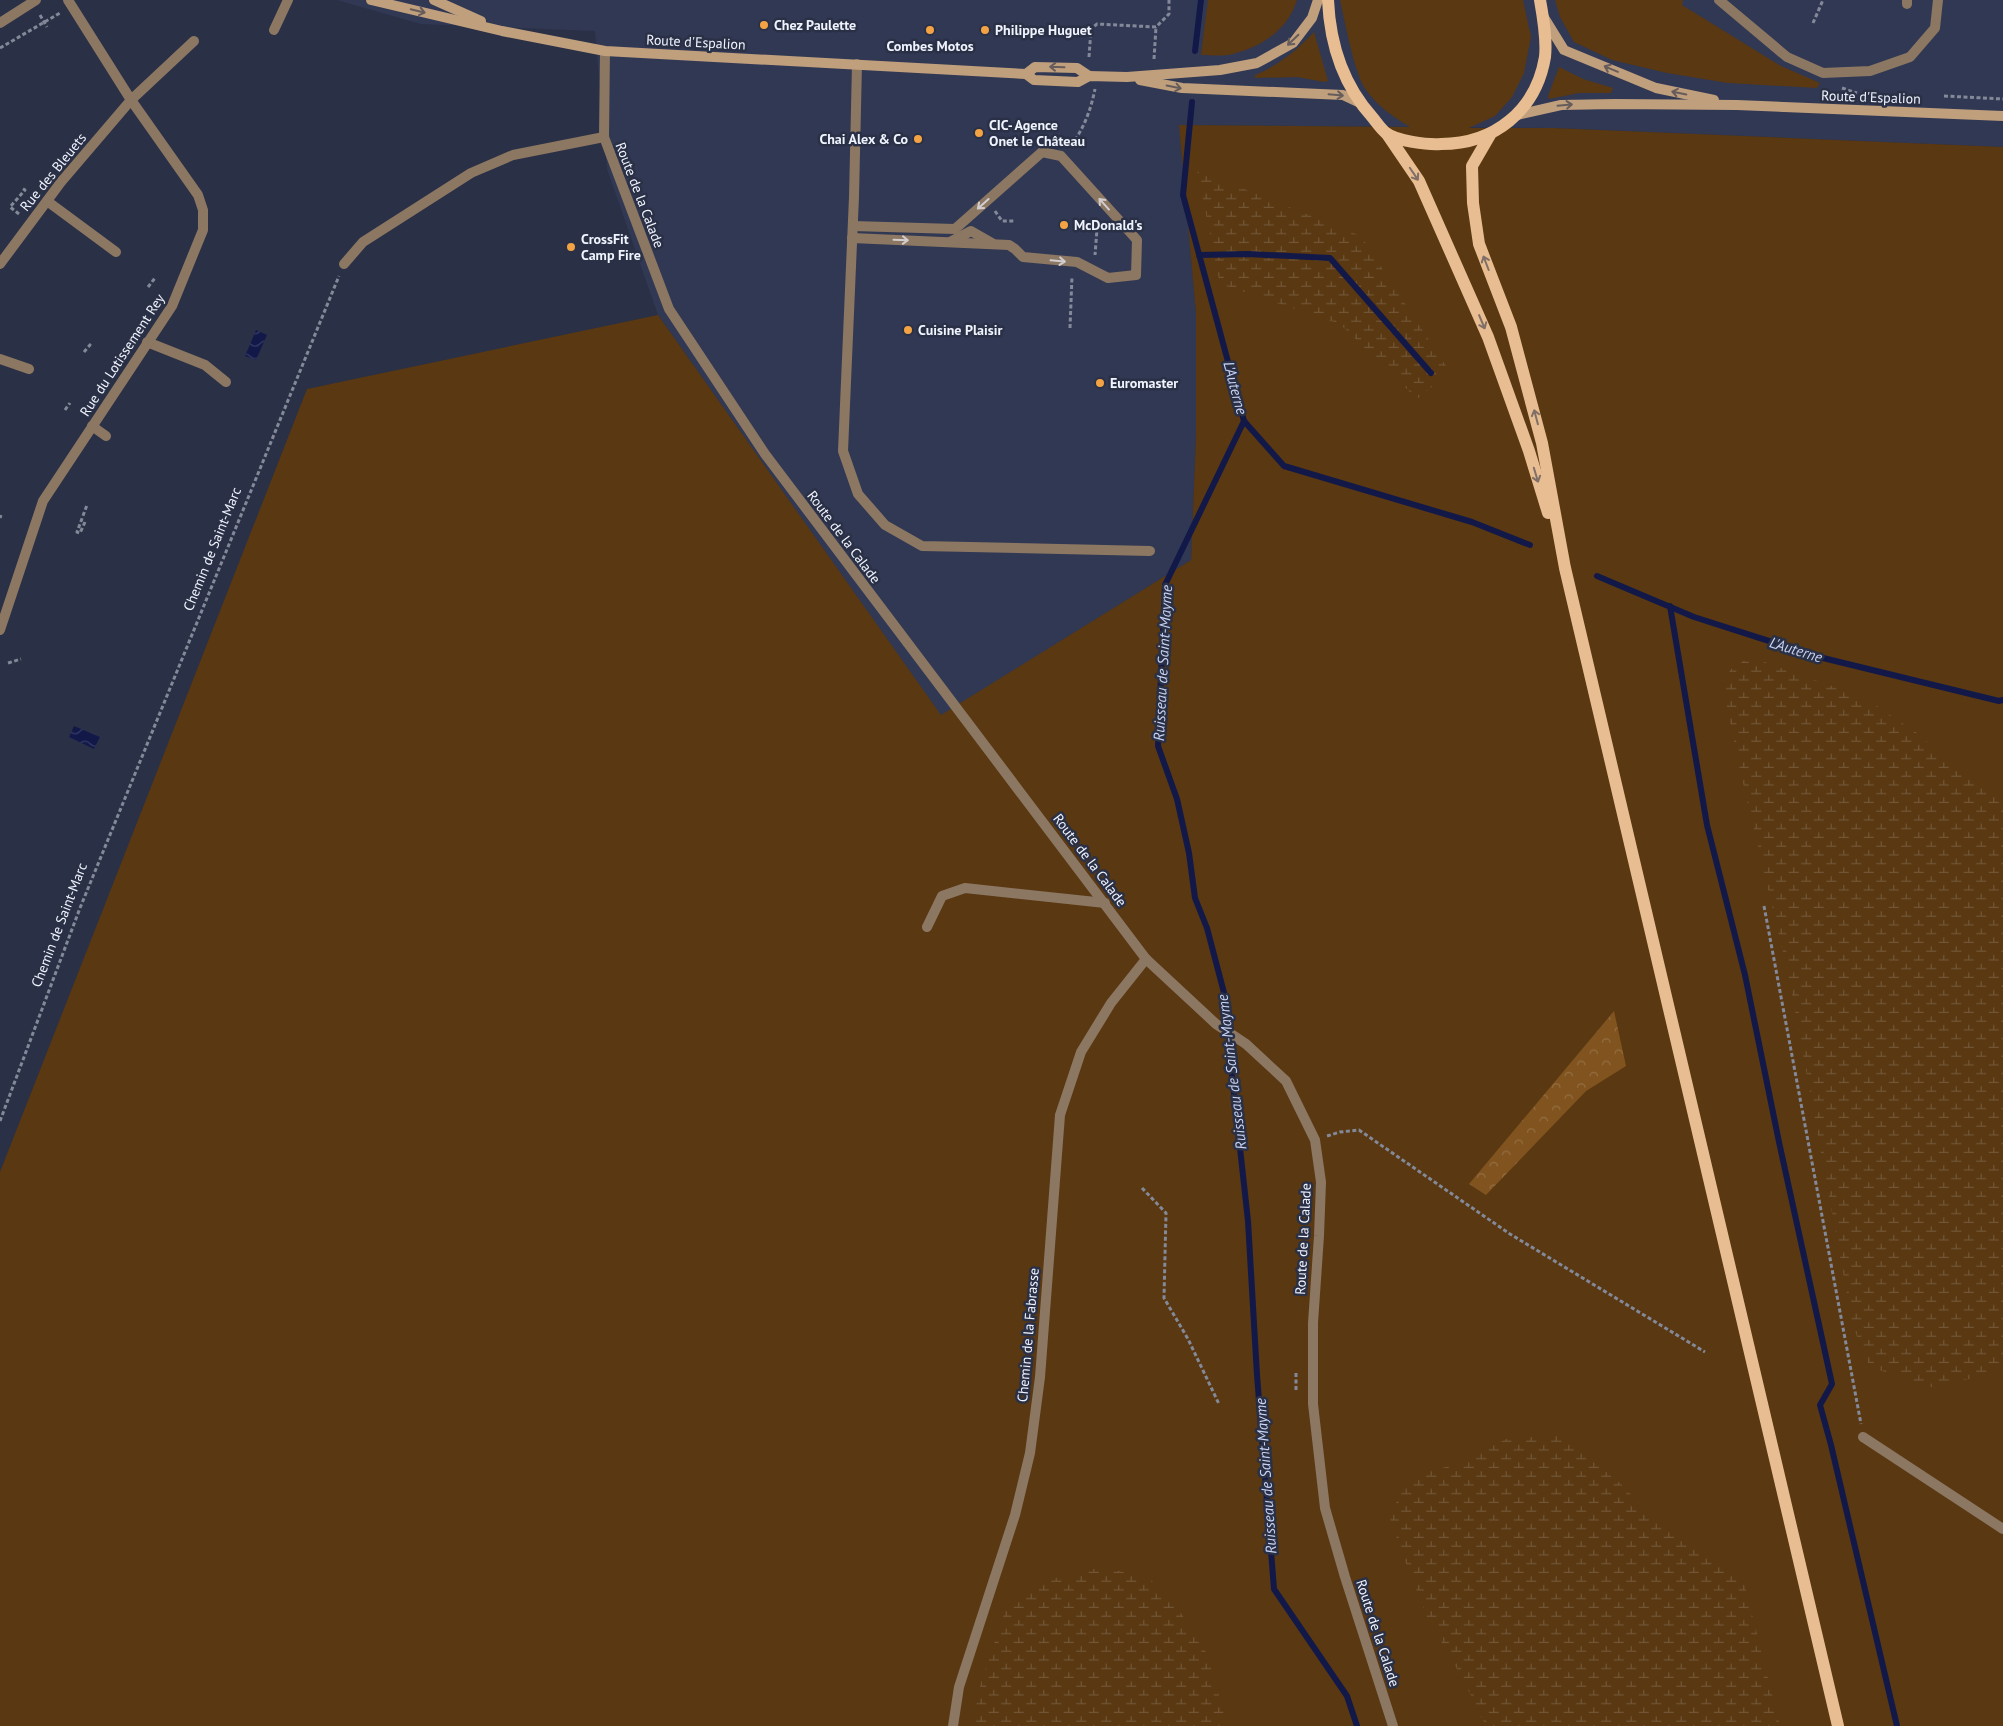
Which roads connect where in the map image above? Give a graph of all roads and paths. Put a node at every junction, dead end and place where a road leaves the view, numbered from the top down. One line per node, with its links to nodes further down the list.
1 (36, 0): 14 (street)
2 (288, 0): 17 (street)
3 (371, 0): 18 (main road, Route d'Espalion, one-way to 18)
4 (434, 0): 18 (main road)
5 (1169, 0): 16 (path)
6 (1318, 0): 27 (main road, one-way to 27)
7 (1328, 0): 32 (main road)
8 (1540, 0): 13 (main road)
9 (1720, 0): 25 (street)
10 (1823, 0): 15 (path)
11 (1938, 0): 25 (street)
12 (70, 3): 20 (path); 31 (street)
13 (1543, 16): 33 (main road, Route d'Espalion, one-way to 13); 34 (main road)
14 (0, 23)
15 (1813, 23)
16 (1156, 28): 22 (path); 23 (path)
17 (274, 30)
18 (502, 31): 21 (main road, Route d'Espalion)
19 (194, 42): 31 (street, Rue des Bleuets)
20 (0, 48)
21 (605, 51): 24 (main road, Route d'Espalion); 38 (street, Route de la Calade)
22 (1089, 58)
23 (1154, 59)
24 (857, 64): 26 (main road, Route d'Espalion); 45 (street)
25 (1823, 74): 28 (path)
26 (1094, 76): 27 (main road, Route d'Espalion); 39 (path)
27 (1127, 77): 32 (main road, one-way to 32)
28 (1865, 94)
29 (1944, 96): 30 (path)
30 (2003, 99)
31 (131, 100): 42 (street, Rue des Bleuets); 52 (street, Rue du Lotissement Rey)
32 (1358, 102): 36 (main road)
33 (1737, 105): 34 (main road, Route d'Espalion, one-way to 33); 35 (main road, Route d'Espalion)
34 (1517, 115): 37 (main road)
35 (2003, 116)
36 (1387, 134): 37 (main road); 65 (main road, one-way to 65)
37 (1490, 135): 65 (main road, one-way to 37)
38 (604, 137): 49 (street); 69 (street, Route de la Calade)
39 (1061, 156): 41 (street); 46 (street, one-way to 39)
40 (22, 188): 43 (path)
41 (986, 201): 44 (path); 45 (street, one-way to 45)
42 (47, 202): 47 (street); 48 (street, Rue des Bleuets)
43 (19, 214)
44 (1015, 222)
45 (853, 226): 46 (street)
46 (852, 238): 64 (street)
47 (116, 252)
48 (0, 264)
49 (344, 264): 73 (path, Chemin de Saint-Marc)
50 (155, 278): 51 (path)
51 (148, 286)
52 (147, 342): 57 (street); 60 (street, Rue du Lotissement Rey)
53 (88, 344): 54 (path)
54 (84, 352)
55 (0, 359): 56 (street)
56 (29, 369)
57 (226, 382)
58 (70, 403): 59 (path)
59 (65, 410)
60 (92, 426): 61 (street); 66 (street, Rue du Lotissement Rey)
61 (106, 436)
62 (87, 505): 63 (path)
63 (83, 521)
64 (1150, 551)
65 (1565, 568): 82 (main road)
66 (0, 630)
67 (21, 659): 68 (path)
68 (8, 663)
69 (1105, 904): 71 (street); 72 (street, Route de la Calade)
70 (1764, 906): 78 (path)
71 (926, 927)
72 (1146, 958): 74 (street, Route de la Calade); 80 (street, Chemin de la Fabrasse)
73 (0, 1121)
74 (1315, 1140): 76 (path); 81 (street, Route de la Calade)
75 (1142, 1188): 77 (path)
76 (1705, 1352)
77 (1220, 1404)
78 (1863, 1437): 79 (street)
79 (2003, 1529)
80 (953, 1726)
81 (1393, 1726)
82 (1838, 1726)

